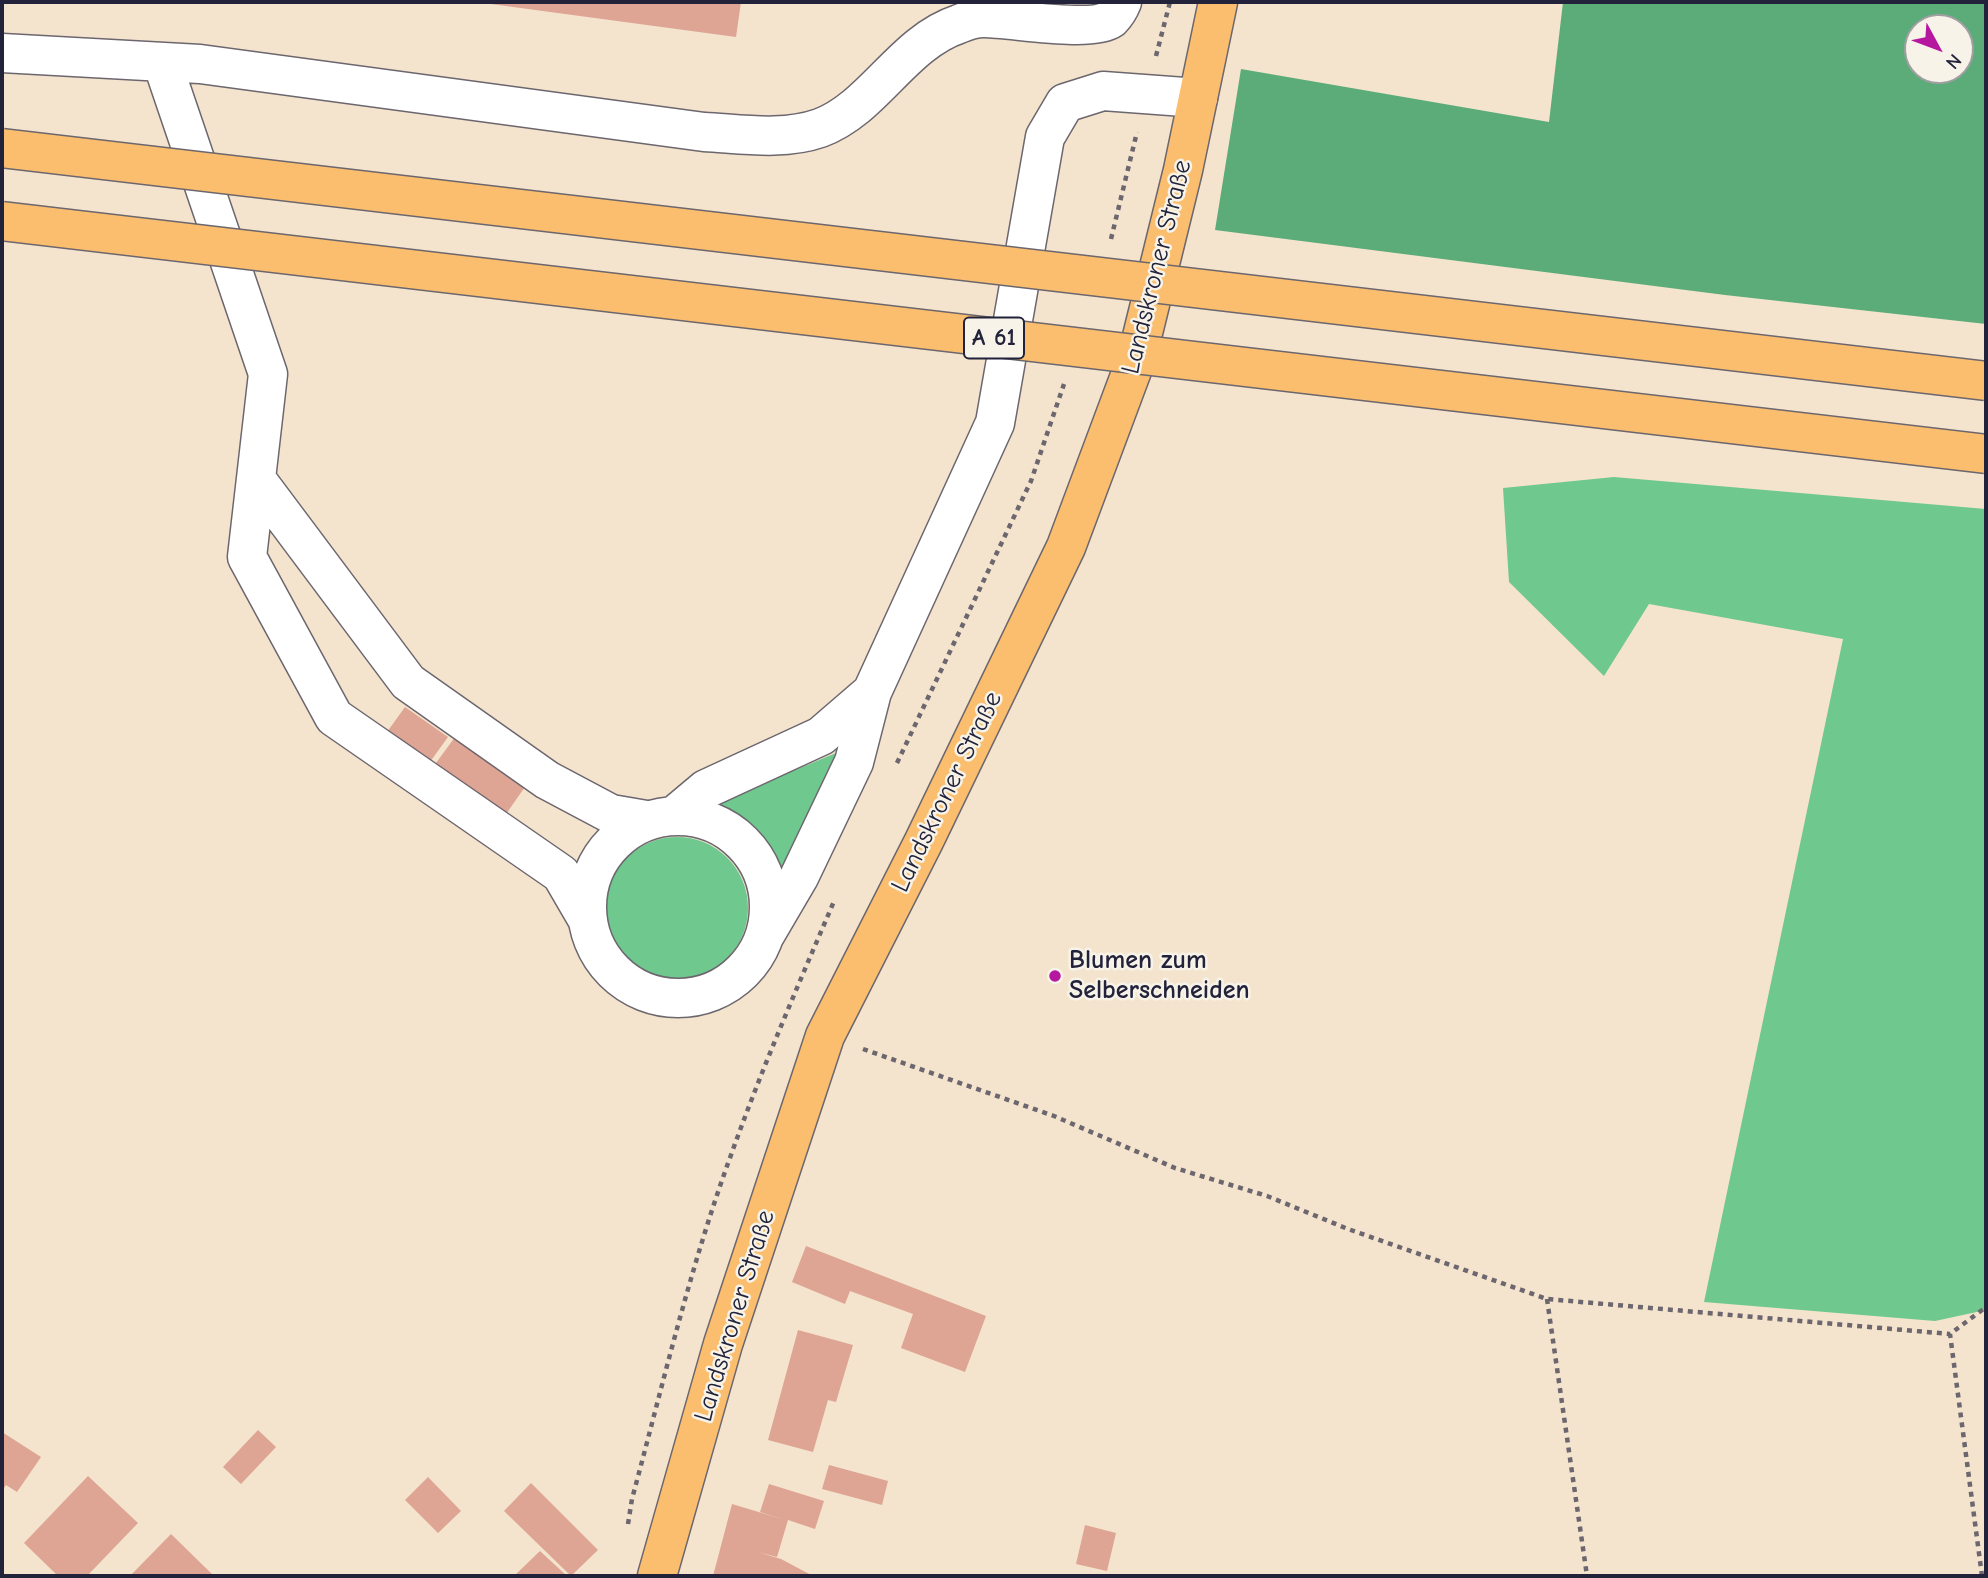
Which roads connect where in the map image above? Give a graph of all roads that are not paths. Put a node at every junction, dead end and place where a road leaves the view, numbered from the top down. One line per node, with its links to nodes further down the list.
1 (1122, 2): 4 (lane)
2 (1218, 2): 5 (main road, Landskroner Straße)
3 (2, 52): 4 (lane)
4 (162, 62): 10 (lane)
5 (1198, 98): 11 (lane); 15 (main road, Landskroner Straße)
6 (2, 148): 8 (main road, bridge)
7 (2, 221): 9 (main road, A 61, bridge)
8 (1986, 381)
9 (1986, 454)
10 (256, 479): 12 (lane); 13 (lane)
11 (872, 692): 12 (lane); 14 (lane)
12 (661, 818): 13 (lane); 14 (lane)
13 (586, 917): 14 (lane)
14 (765, 935)
15 (657, 1576)

